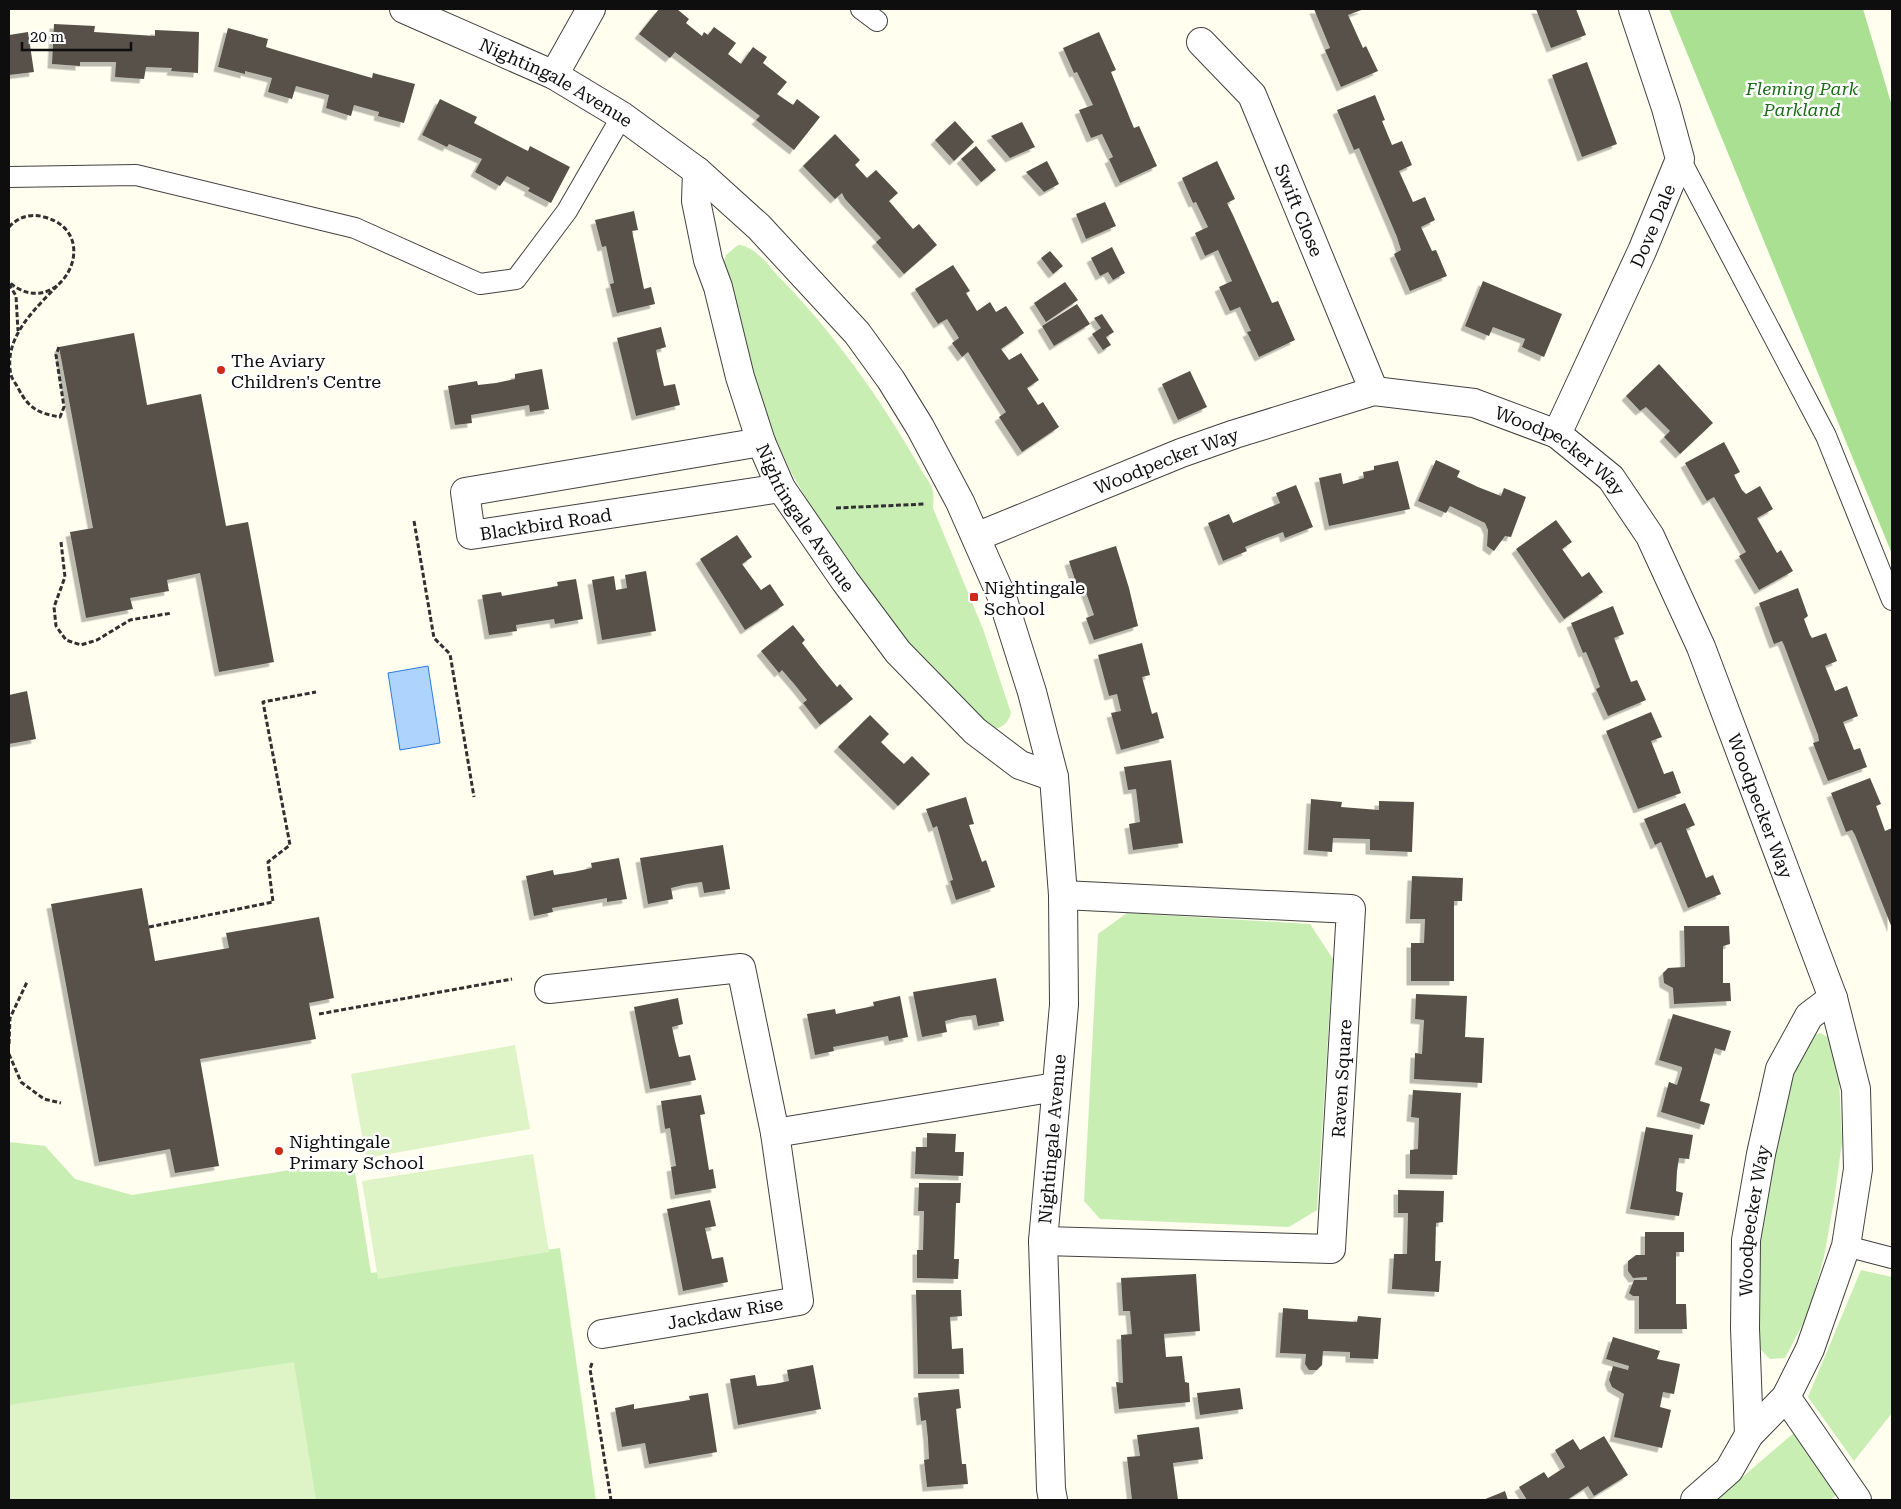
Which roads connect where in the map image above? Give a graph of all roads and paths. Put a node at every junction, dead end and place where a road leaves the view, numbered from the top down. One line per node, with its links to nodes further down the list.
1 (404, 9): 5 (street, Nightingale Avenue)
2 (592, 9): 5 (street)
3 (1633, 9): 7 (street)
4 (1201, 42): 15 (street, Swift Close)
5 (554, 75): 6 (street, Nightingale Avenue)
6 (622, 116): 8 (street, Nightingale Avenue); 9 (lane)
7 (1680, 159): 16 (street, Dove Dale); 23 (lane)
8 (697, 171): 17 (street, Nightingale Avenue); 19 (street, Nightingale Avenue)
9 (9, 177)
10 (9, 226): 12 (path)
11 (9, 283): 12 (path); 13 (path)
12 (57, 286): 13 (path)
13 (18, 333): 14 (path)
14 (59, 347)
15 (1374, 391): 16 (street, Woodpecker Way); 21 (street, Woodpecker Way)
16 (1557, 434): 33 (street, Woodpecker Way)
17 (761, 442): 18 (street, Nightingale Avenue); 18 (street, Blackbird Road)
18 (788, 499): 19 (path); 26 (street, Nightingale Avenue)
19 (960, 502): 21 (street, Nightingale Avenue)
20 (414, 521): 27 (path)
21 (976, 537): 26 (street, Nightingale Avenue)
22 (61, 542): 24 (path)
23 (1892, 600)
24 (172, 613)
25 (316, 692): 29 (path)
26 (1054, 777): 28 (street, Nightingale Avenue)
27 (474, 797)
28 (1063, 895): 37 (street, Nightingale Avenue); 40 (street, Raven Square)
29 (149, 927)
30 (512, 979): 34 (path)
31 (27, 982): 35 (path)
32 (549, 989): 39 (street, Jackdaw Rise)
33 (1833, 998): 41 (street, Woodpecker Way); 45 (street, Woodpecker Way)
34 (319, 1014)
35 (9, 1044)
36 (9, 1054): 38 (path)
37 (1056, 1087): 39 (street); 40 (street, Nightingale Avenue)
38 (61, 1103)
39 (775, 1133): 43 (street, Jackdaw Rise)
40 (1043, 1241): 47 (street, Nightingale Avenue)
41 (1846, 1246): 42 (lane); 44 (street, Woodpecker Way)
42 (1892, 1258)
43 (602, 1334): 46 (path)
44 (1786, 1397): 45 (street, Woodpecker Way); 49 (street)
45 (1749, 1435): 48 (street, Woodpecker Way)
46 (611, 1500)
47 (1053, 1500)
48 (1695, 1500)
49 (1857, 1500)

